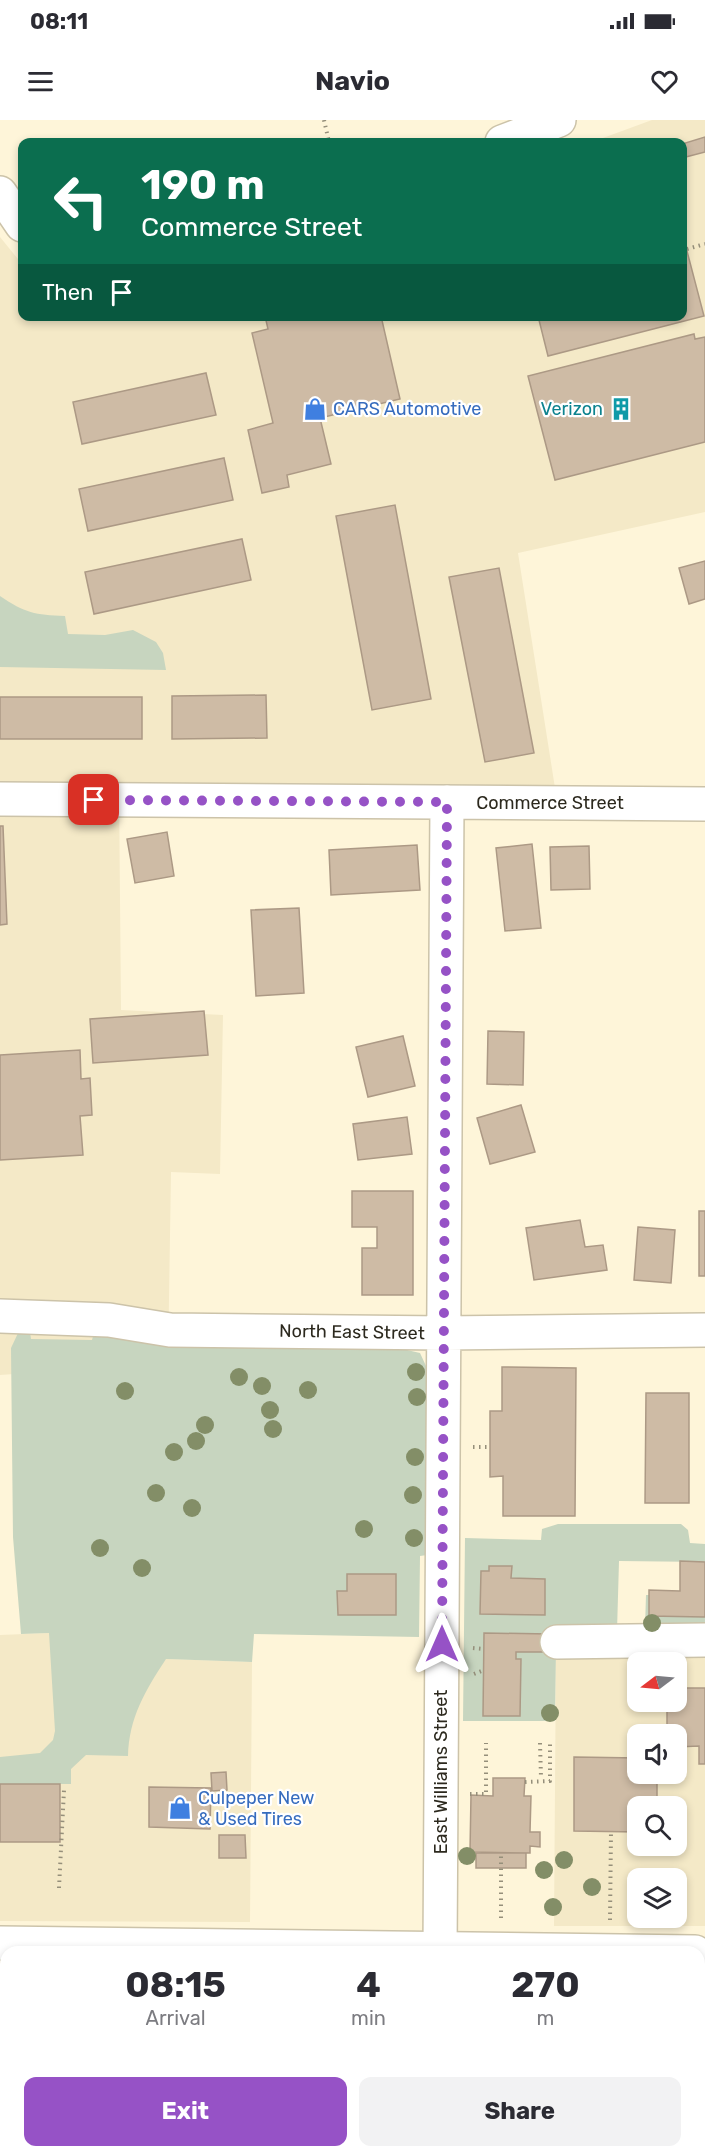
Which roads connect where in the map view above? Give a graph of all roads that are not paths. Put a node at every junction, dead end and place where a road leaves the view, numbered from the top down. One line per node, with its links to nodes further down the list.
1 (559, 120): 2 (street)
2 (512, 138)
3 (0, 193): 4 (street)
4 (18, 219)
5 (0, 799): 6 (street, Commerce Street)
6 (447, 802): 7 (street, Commerce Street); 10 (street, East Williams Street)
7 (705, 804)
8 (0, 1316): 10 (street, North East Street)
9 (705, 1330): 10 (street, North East Street)
10 (444, 1333): 15 (street, East Williams Street)
11 (705, 1640): 12 (street)
12 (557, 1642)
13 (0, 1943): 14 (street)
14 (189, 1946)
15 (440, 1946)

